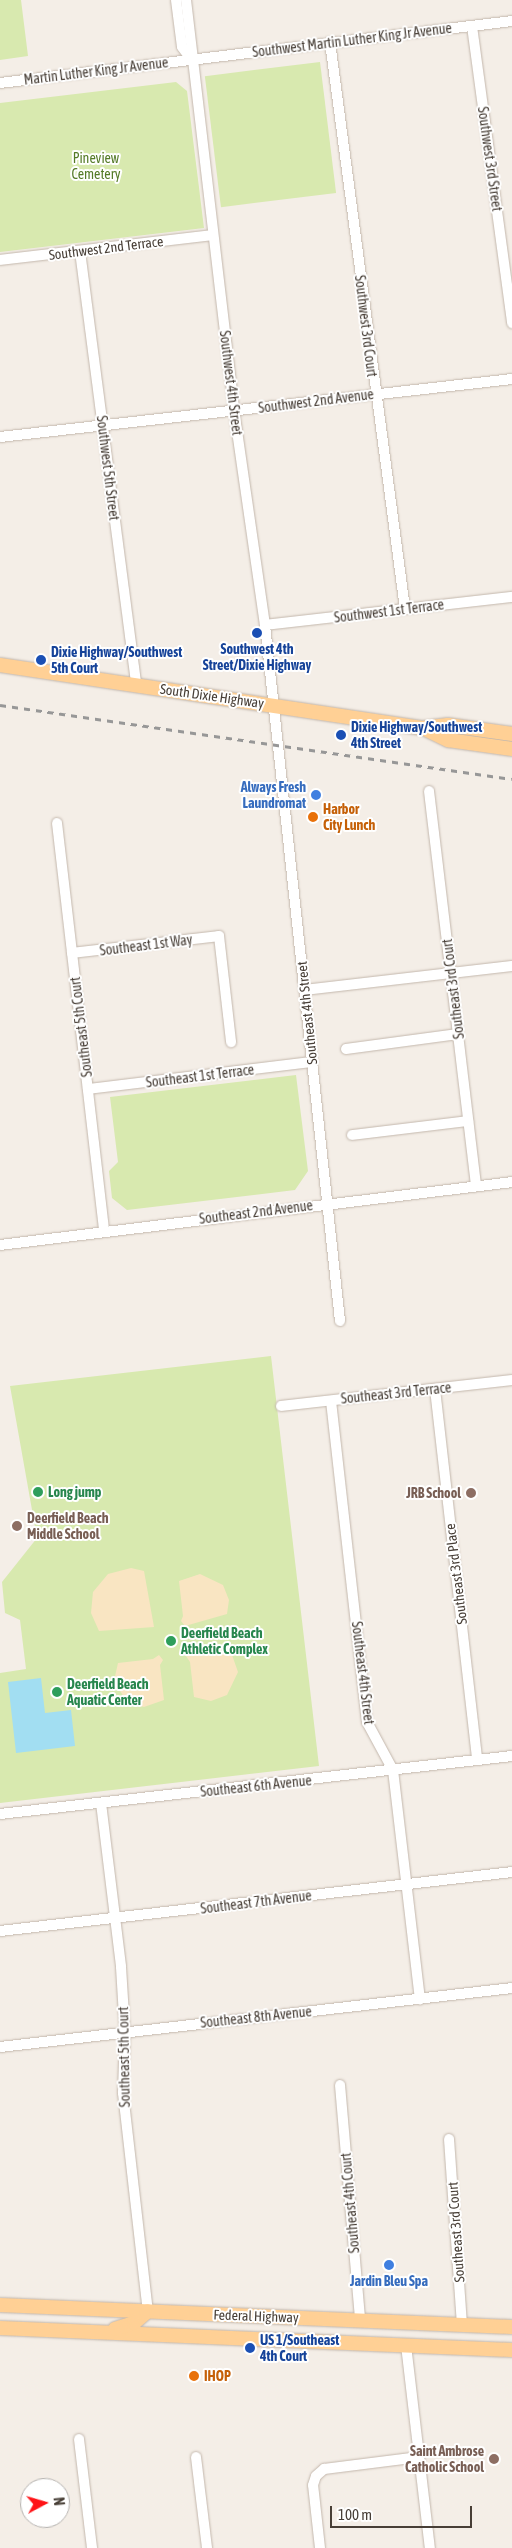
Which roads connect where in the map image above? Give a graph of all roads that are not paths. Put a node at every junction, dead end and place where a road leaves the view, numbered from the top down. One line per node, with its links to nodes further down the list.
1 (176, 0): 6 (street, Southwest 4th Street)
2 (186, 0): 6 (street, Southwest 4th Street)
3 (512, 21): 4 (street, Southwest Martin Luther King Jr Avenue)
4 (472, 26): 5 (street, Southwest Martin Luther King Jr Avenue); 11 (street, Southwest 3rd Street)
5 (330, 42): 6 (street, Southwest Martin Luther King Jr Avenue); 13 (street, Southwest 3rd Court)
6 (191, 59): 7 (street, Martin Luther King Jr Avenue); 8 (street, Southwest 4th Street)
7 (0, 83)
8 (213, 235): 9 (street, Southwest 2nd Terrace); 14 (street, Southwest 4th Street)
9 (80, 251): 10 (street, Southwest 2nd Terrace); 15 (street, Southwest 5th Street)
10 (0, 260)
11 (512, 322)
12 (512, 379): 13 (street, Southwest 2nd Avenue)
13 (375, 394): 14 (street, Southwest 2nd Avenue); 18 (street, Southwest 3rd Court)
14 (234, 410): 15 (street, Southwest 2nd Avenue); 19 (street, Southwest 4th Street)
15 (102, 425): 16 (street, Southwest 2nd Avenue); 21 (street, Southwest 5th Street)
16 (0, 437)
17 (512, 597): 18 (street, Southwest 1st Terrace)
18 (404, 609): 19 (street, Southwest 1st Terrace)
19 (266, 625): 22 (street, Southwest 4th Street)
20 (0, 665): 21 (main road, South Dixie Highway)
21 (136, 685): 22 (main road, South Dixie Highway)
22 (272, 705): 23 (main road, South Dixie Highway); 31 (street, Southeast 4th Street)
23 (423, 728): 24 (main road, South Dixie Highway); 25 (main road, South Dixie Highway)
24 (512, 734)
25 (512, 749)
26 (429, 792): 30 (street, Southeast 3rd Court)
27 (58, 823): 28 (street, Southeast 5th Court)
28 (72, 953): 33 (street, Southeast 1st Way); 36 (street, Southeast 5th Court)
29 (512, 966): 30 (street)
30 (452, 973): 31 (street); 32 (street, Southeast 3rd Court)
31 (304, 990): 35 (street, Southeast 4th Street)
32 (458, 1034): 34 (street); 37 (street, Southeast 3rd Court)
33 (231, 1042)
34 (346, 1049)
35 (312, 1062): 36 (street, Southeast 1st Terrace); 41 (street, Southeast 4th Street)
36 (88, 1089): 42 (street, Southeast 5th Court)
37 (468, 1121): 38 (street); 40 (street, Southeast 3rd Court)
38 (352, 1135)
39 (512, 1182): 40 (street, Southeast 2nd Avenue)
40 (476, 1186): 41 (street, Southeast 2nd Avenue)
41 (328, 1204): 42 (street, Southeast 2nd Avenue); 44 (street, Southeast 4th Street)
42 (104, 1231): 43 (street, Southeast 2nd Avenue)
43 (0, 1245)
44 (340, 1321)
45 (512, 1380): 46 (street, Southeast 3rd Terrace)
46 (435, 1389): 47 (street, Southeast 3rd Terrace); 50 (street, Southeast 3rd Place)
47 (331, 1400): 48 (street, Southeast 3rd Terrace); 51 (street, Southeast 4th Street)
48 (281, 1406)
49 (512, 1756): 50 (street, Southeast 6th Avenue)
50 (477, 1760): 51 (street, Southeast 6th Avenue)
51 (393, 1770): 52 (street, Southeast 6th Avenue); 55 (street, Southeast 4th Street)
52 (101, 1803): 53 (street, Southeast 6th Avenue); 56 (street, Southeast 5th Court)
53 (0, 1814)
54 (512, 1872): 55 (street, Southeast 7th Avenue)
55 (407, 1884): 56 (street, Southeast 7th Avenue); 59 (street, Southeast 4th Street)
56 (116, 1918): 57 (street, Southeast 7th Avenue); 60 (street, Southeast 5th Court)
57 (0, 1931)
58 (512, 1988): 59 (street, Southeast 8th Avenue)
59 (420, 1999): 60 (street, Southeast 8th Avenue)
60 (125, 2032): 61 (street, Southeast 8th Avenue); 65 (street, Southeast 5th Court)
61 (0, 2047)
62 (340, 2085): 67 (street, Southeast 4th Court)
63 (448, 2139): 70 (street, Southeast 3rd Court)
64 (0, 2305): 65 (main road, Federal Highway)
65 (148, 2311): 66 (main road, Federal Highway); 73 (main road)
66 (207, 2314): 67 (main road, Federal Highway); 74 (main road)
67 (360, 2320): 68 (main road, Federal Highway)
68 (399, 2322): 69 (main road, Federal Highway); 75 (main road)
69 (447, 2325): 70 (main road, Federal Highway); 76 (main road)
70 (462, 2326): 72 (main road, Federal Highway)
71 (0, 2328): 73 (main road, Federal Highway)
72 (512, 2328)
73 (105, 2332): 74 (main road, Federal Highway)
74 (169, 2335): 75 (main road, Federal Highway)
75 (366, 2343): 76 (main road, Federal Highway)
76 (406, 2345): 77 (main road, Federal Highway); 80 (street)
77 (512, 2350)
78 (79, 2439): 81 (street)
79 (196, 2457): 82 (street)
80 (419, 2457): 83 (street); 84 (street)
81 (92, 2548)
82 (207, 2548)
83 (320, 2548)
84 (430, 2548)

